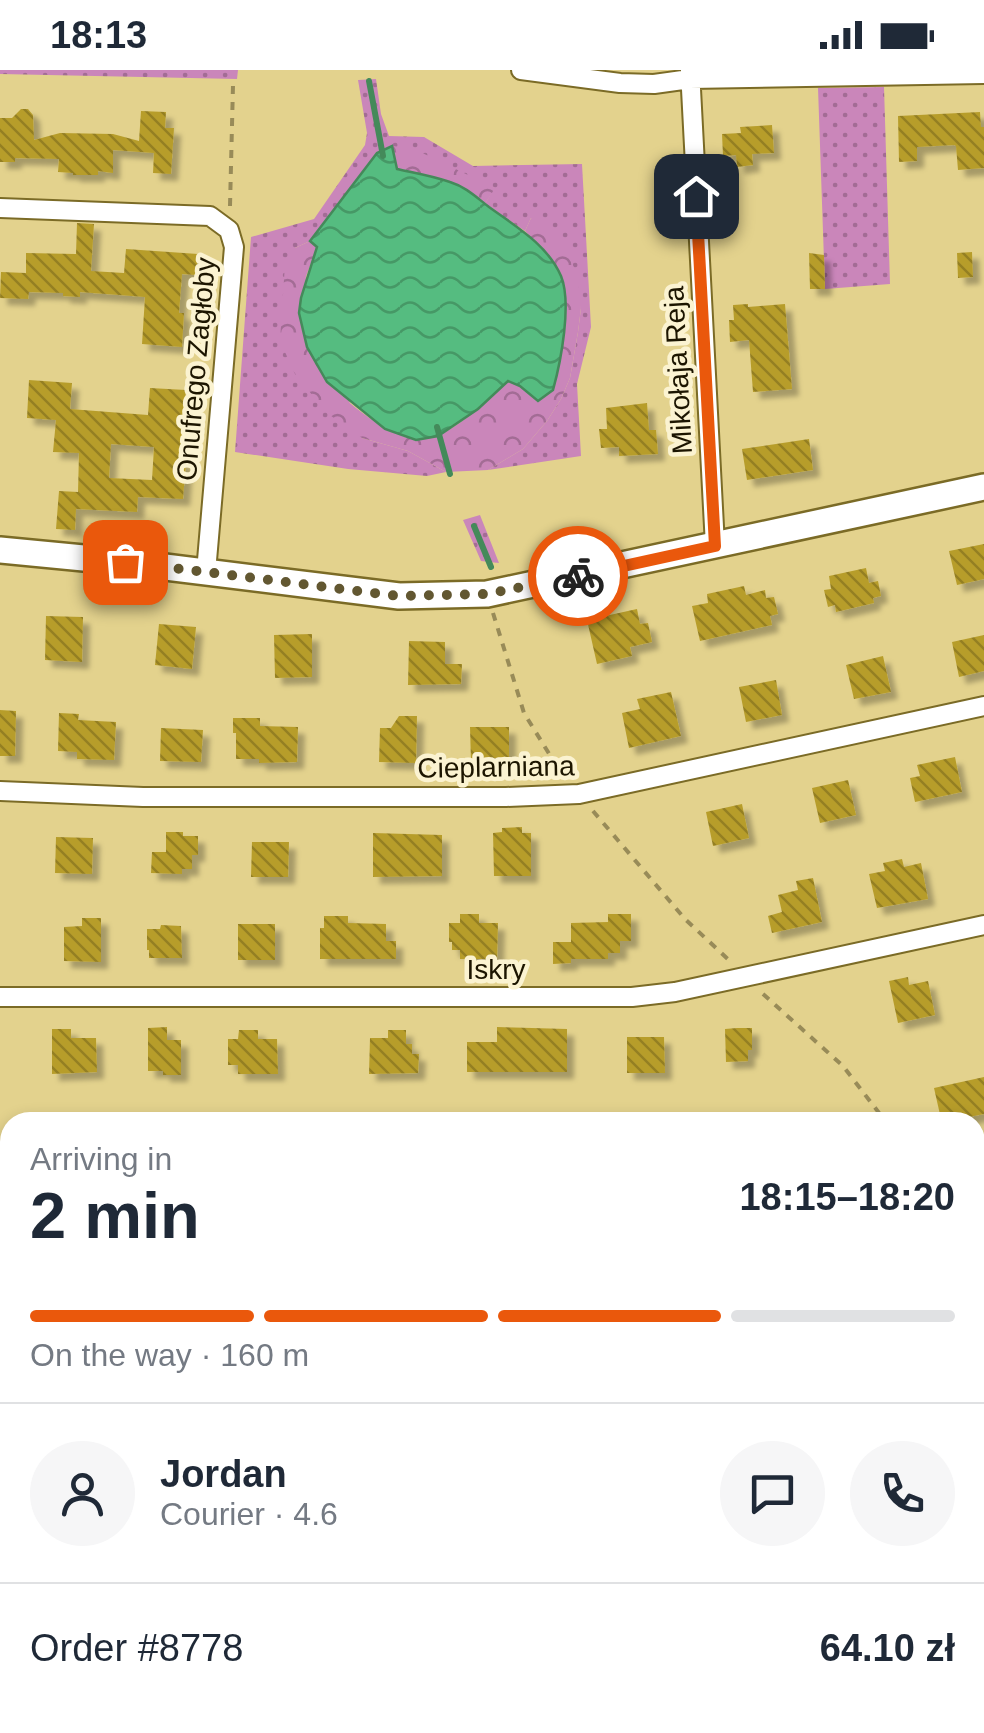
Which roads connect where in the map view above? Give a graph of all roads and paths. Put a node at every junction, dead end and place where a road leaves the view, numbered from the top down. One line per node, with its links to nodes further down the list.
1 (520, 70): 2 (street)
2 (690, 74): 3 (street); 8 (street, Mikołaja Reja)
3 (984, 74)
4 (233, 85): 6 (path)
5 (0, 208): 6 (street)
6 (225, 227): 10 (street, Onufrego Zagłoby)
7 (984, 488): 8 (street)
8 (715, 546): 11 (street)
9 (0, 550): 10 (street)
10 (206, 572): 11 (street)
11 (487, 594): 14 (path)
12 (984, 706): 14 (street, Cieplarniana)
13 (0, 791): 14 (street, Cieplarniana)
14 (579, 794): 16 (path)
15 (984, 925): 16 (street, Iskry)
16 (745, 976): 17 (street, Iskry); 18 (path)
17 (0, 997)
18 (878, 1112)

